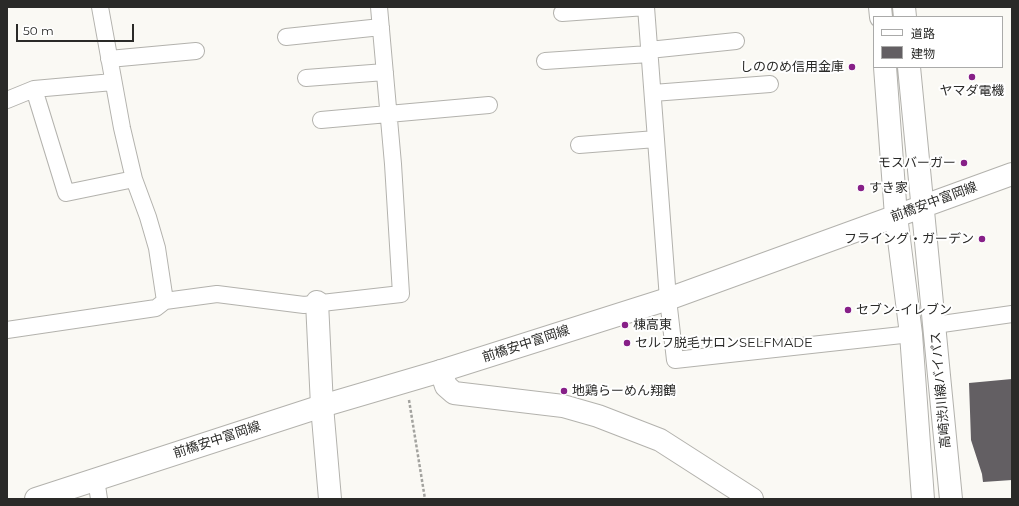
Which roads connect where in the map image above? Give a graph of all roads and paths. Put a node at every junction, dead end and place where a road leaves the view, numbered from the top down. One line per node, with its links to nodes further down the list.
1 (100, 7): 10 (street)
2 (379, 7): 5 (street)
3 (646, 7): 4 (street); 9 (street)
4 (562, 13)
5 (381, 27): 6 (street); 14 (street)
6 (286, 37)
7 (736, 41): 9 (street)
8 (196, 51): 10 (street)
9 (649, 52): 11 (street); 19 (street)
10 (109, 59): 16 (street)
11 (545, 61)
12 (884, 68): 29 (main road, 高崎渋川線バイパス)
13 (909, 68): 28 (main road, 高崎渋川線バイパス)
14 (385, 72): 15 (street); 22 (street)
15 (306, 78)
16 (113, 82): 18 (street); 27 (street)
17 (770, 84): 19 (street)
18 (34, 89): 20 (street); 27 (street)
19 (653, 93): 24 (street)
20 (7, 100)
21 (488, 105): 22 (street)
22 (389, 114): 23 (street); 32 (street)
23 (321, 120)
24 (656, 139): 25 (street); 30 (street)
25 (579, 145)
26 (1012, 174): 28 (main road, 前橋安中富岡線)
27 (134, 179): 31 (street)
28 (923, 206): 29 (main road, 前橋安中富岡線); 34 (main road, 高崎渋川線バイパス)
29 (896, 216): 30 (main road, 前橋安中富岡線); 36 (main road, 高崎渋川線バイパス)
30 (668, 299): 36 (street); 37 (main road, 前橋安中富岡線)
31 (165, 301): 32 (street); 35 (street)
32 (317, 302): 39 (main road)
33 (1012, 314): 34 (street)
34 (935, 325): 46 (main road, 高崎渋川線バイパス)
35 (7, 330)
36 (911, 334): 45 (main road, 高崎渋川線バイパス)
37 (441, 371): 38 (main road, 前橋安中富岡線); 44 (main road)
38 (406, 381): 39 (main road, 前橋安中富岡線); 43 (path)
39 (322, 406): 40 (main road, 前橋安中富岡線); 42 (main road)
40 (98, 489): 41 (main road, 前橋安中富岡線)
41 (36, 499)
42 (330, 499)
43 (425, 499)
44 (752, 499)
45 (923, 499)
46 (951, 499)

